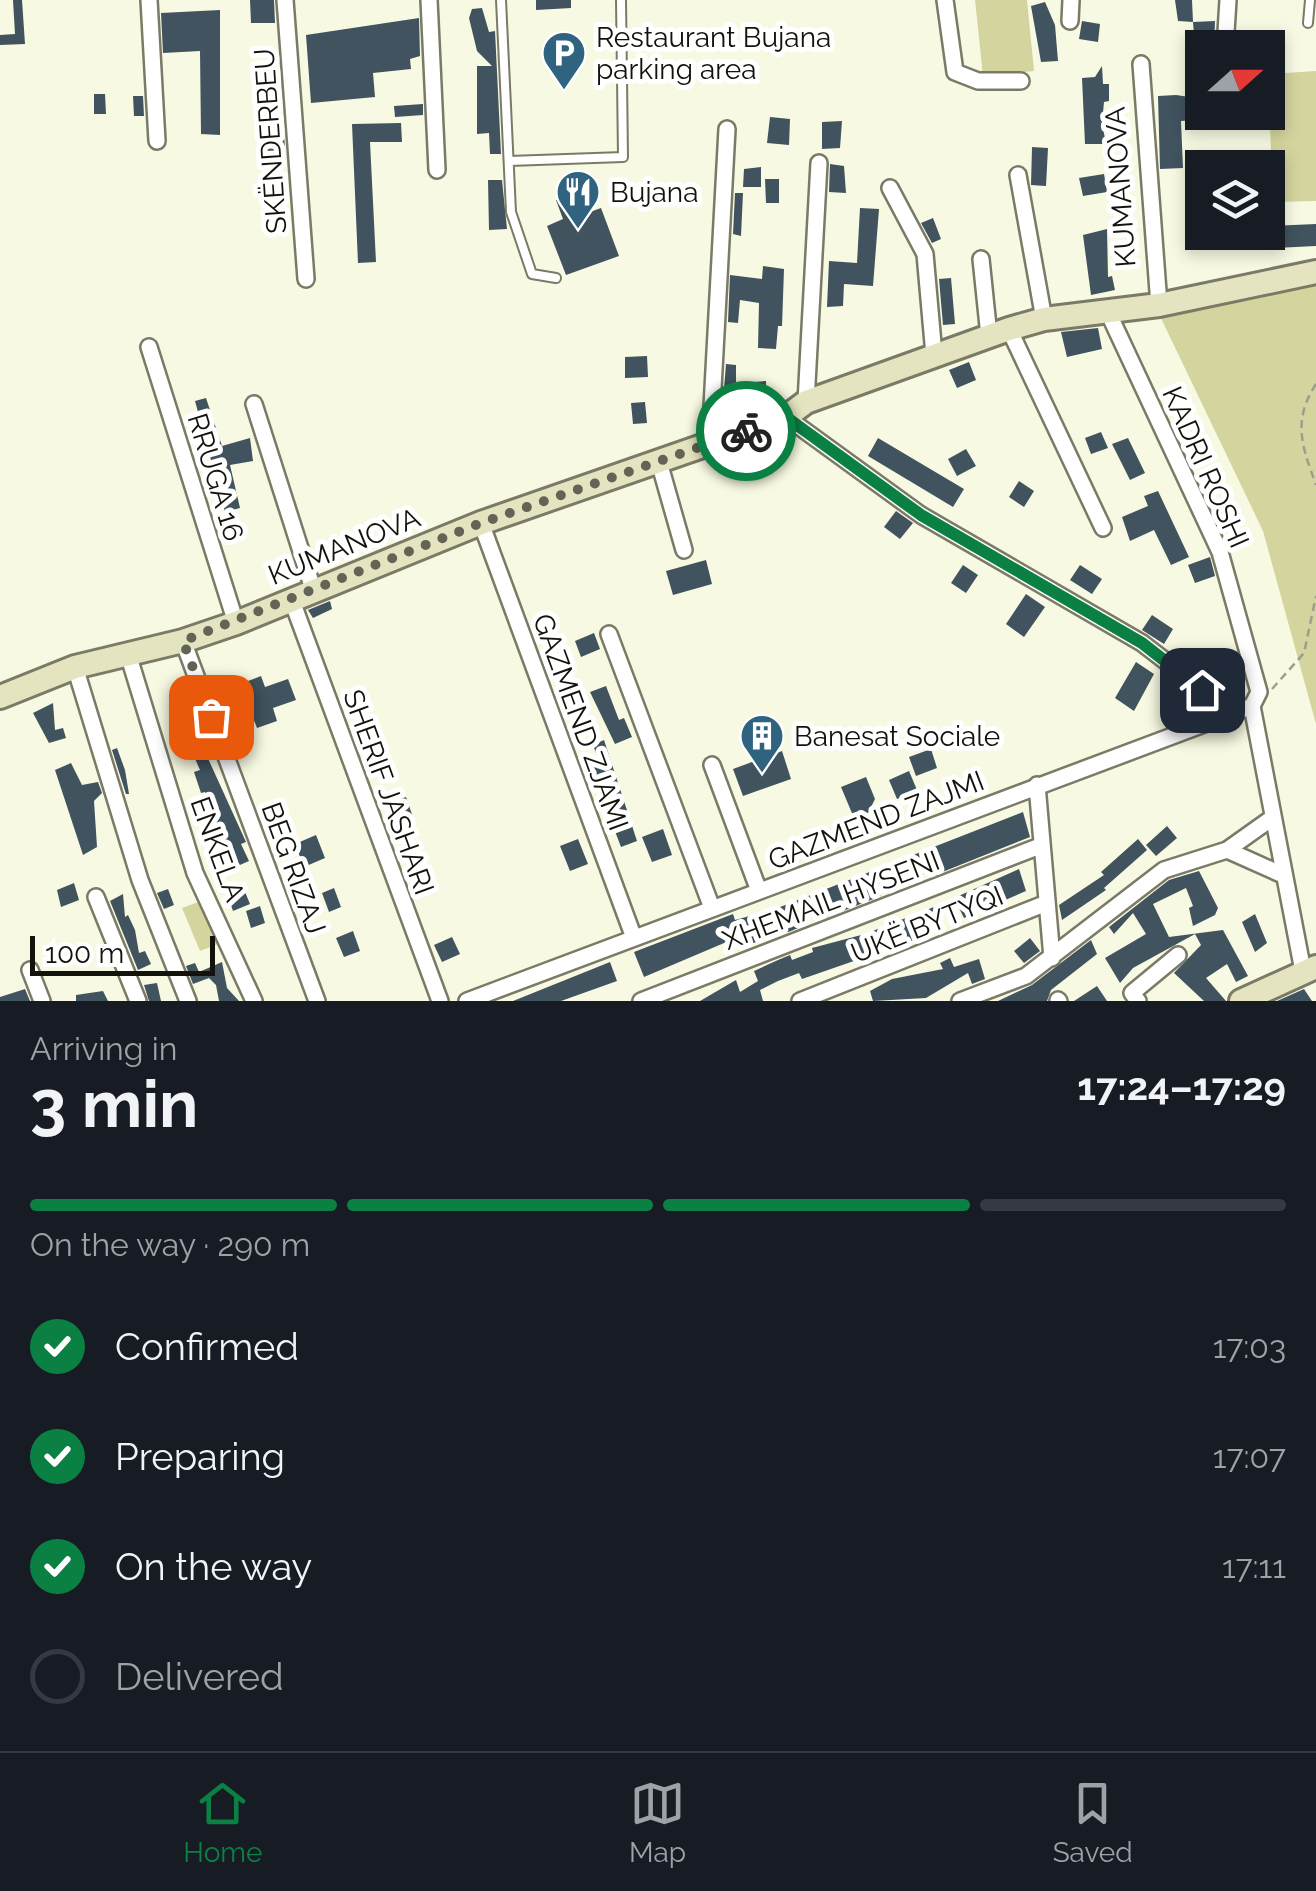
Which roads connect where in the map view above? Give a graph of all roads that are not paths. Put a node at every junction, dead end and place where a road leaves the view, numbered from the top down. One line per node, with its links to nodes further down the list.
1 (149, 0): 16 (street)
2 (285, 0): 25 (street, SKËNDERBEU)
3 (429, 0): 19 (street)
4 (500, 0): 17 (lane)
5 (620, 0): 17 (lane)
6 (945, 0): 14 (street)
7 (1071, 0): 10 (street)
8 (1228, 0): 12 (street)
9 (1310, 0): 11 (lane)
10 (1070, 21)
11 (1308, 23)
12 (1226, 30)
13 (1142, 64): 26 (street, KUMANOVA)
14 (1021, 82)
15 (728, 129): 35 (street)
16 (157, 141)
17 (509, 161): 24 (lane)
18 (819, 163): 32 (street)
19 (437, 170)
20 (1018, 175): 28 (street)
21 (890, 188): 31 (street)
22 (981, 259): 29 (street)
23 (1316, 272): 26 (main road, KUMANOVA)
24 (556, 278)
25 (306, 279)
26 (1159, 304): 27 (main road, KUMANOVA)
27 (1106, 310): 28 (main road, KUMANOVA); 47 (street, KADRI ROSHI)
28 (1044, 319): 29 (main road, KUMANOVA)
29 (999, 333): 31 (main road, KUMANOVA); 38 (street)
30 (149, 347): 41 (street, RRUGA 16)
31 (934, 355): 32 (main road, KUMANOVA)
32 (806, 402): 34 (main road, KUMANOVA)
33 (254, 404): 40 (street, SHERIF JASHARI)
34 (786, 417): 35 (main road, KUMANOVA); 48 (street)
35 (710, 444): 36 (main road, KUMANOVA)
36 (659, 462): 37 (main road, KUMANOVA); 39 (street)
37 (481, 523): 40 (main road, KUMANOVA); 59 (street, GAZMEND ZJAMI)
38 (1103, 528)
39 (684, 550)
40 (303, 596): 41 (main road, KUMANOVA); 70 (street, SHERIF JASHARI)
41 (236, 622): 43 (main road, KUMANOVA)
42 (609, 634): 58 (street)
43 (183, 641): 44 (main road, KUMANOVA); 69 (street, BEG RIZAJ)
44 (128, 654): 45 (main road, KUMANOVA); 68 (street, ENKELA)
45 (75, 667): 46 (main road, KUMANOVA); 67 (street)
46 (0, 698)
47 (1252, 706): 48 (street, GAZMEND ZAJMI); 51 (street)
48 (1233, 712): 50 (street, GAZMEND ZAJMI)
49 (712, 764): 55 (street)
50 (1037, 784): 52 (street); 55 (street, GAZMEND ZAJMI)
51 (1272, 818): 53 (street); 54 (street)
52 (1040, 846): 57 (street); 72 (street, XHEMAIL HYSENI)
53 (1227, 850): 54 (street); 61 (street)
54 (1283, 875): 63 (street)
55 (759, 891): 58 (street, GAZMEND ZAJMI)
56 (96, 897): 66 (street)
57 (1044, 904): 61 (street); 64 (street, UKË BYTYQI)
58 (712, 908): 59 (street, GAZMEND ZAJMI)
59 (634, 938): 71 (street, GAZMEND ZAJMI)
60 (1178, 954): 75 (street)
61 (1052, 958): 74 (street)
62 (30, 970): 65 (street)
63 (1312, 970): 76 (main road)
64 (829, 996): 73 (street, UKË BYTYQI)
65 (42, 1001)
66 (138, 1001)
67 (188, 1001)
68 (254, 1001)
69 (317, 1001)
70 (440, 1001)
71 (467, 1001)
72 (641, 1001)
73 (800, 1001)
74 (960, 1001)
75 (1138, 1001)
76 (1241, 1001)

